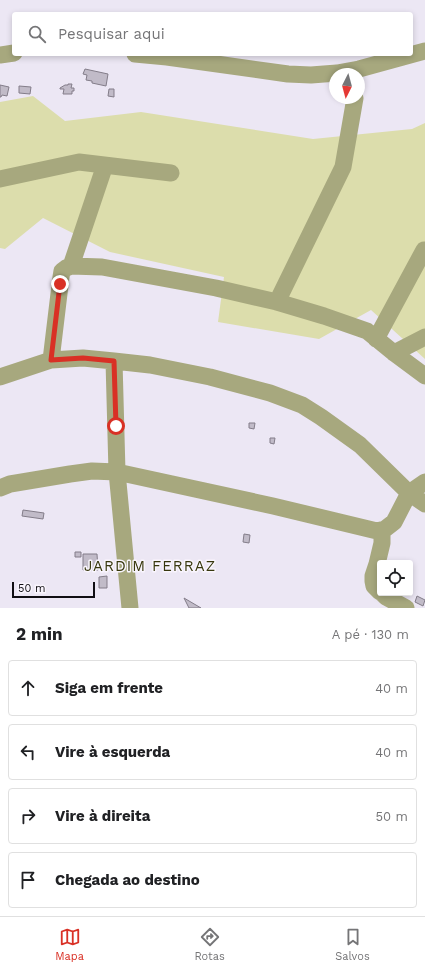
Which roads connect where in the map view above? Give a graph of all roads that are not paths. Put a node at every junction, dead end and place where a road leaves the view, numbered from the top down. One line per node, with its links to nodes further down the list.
1 (425, 51): 4 (street)
2 (12, 53): 3 (street)
3 (0, 55)
4 (413, 55)
5 (156, 56): 8 (street)
6 (409, 56): 7 (street)
7 (365, 70)
8 (329, 74)
9 (353, 104): 15 (street)
10 (105, 165): 11 (street); 12 (street); 14 (street)
11 (171, 173)
12 (0, 179)
13 (424, 250): 17 (street)
14 (71, 266): 15 (street); 19 (street)
15 (277, 302): 17 (street)
16 (425, 337): 18 (street)
17 (376, 339): 18 (street)
18 (394, 354): 21 (street)
19 (51, 360): 20 (street); 22 (street)
20 (114, 361): 23 (street); 26 (street)
21 (425, 376)
22 (0, 377)
23 (117, 472): 25 (street); 28 (street); 33 (street)
24 (425, 482): 26 (street)
25 (0, 488)
26 (409, 493): 27 (street); 28 (street)
27 (425, 504)
28 (382, 530): 29 (street)
29 (378, 560)
30 (377, 564): 31 (street)
31 (377, 589)
32 (385, 596): 34 (street)
33 (130, 608)
34 (406, 608)

